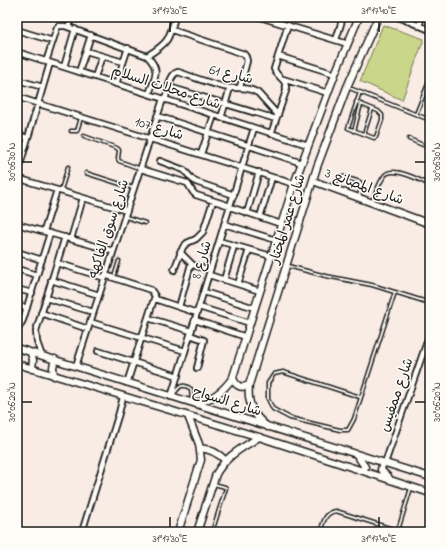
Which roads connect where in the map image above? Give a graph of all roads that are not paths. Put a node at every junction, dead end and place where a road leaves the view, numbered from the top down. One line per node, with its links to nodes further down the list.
1 (72, 17): 11 (street)
2 (175, 17): 14 (street)
3 (260, 17): 9 (street)
4 (343, 17): 17 (street)
5 (359, 17): 19 (main road, شارع عمر المختار)
6 (378, 17): 39 (main road, شارع عمر المختار)
7 (398, 17): 10 (street)
8 (422, 17): 10 (street)
9 (288, 26): 17 (street); 25 (street)
10 (420, 26): 15 (street)
11 (69, 27): 13 (street); 18 (street)
12 (17, 30): 18 (street)
13 (75, 30): 16 (street); 28 (street)
14 (172, 30): 24 (street); 38 (street)
15 (430, 30)
16 (91, 35): 20 (street); 21 (street)
17 (336, 40): 19 (street)
18 (53, 41): 26 (street)
19 (348, 44): 30 (main road, شارع عمر المختار)
20 (128, 48): 24 (street); 27 (street)
21 (86, 51): 23 (street); 29 (street)
22 (17, 52): 26 (street, شارع محلات السلام)
23 (102, 56): 27 (street); 31 (street)
24 (147, 56): 43 (street)
25 (278, 56): 30 (street); 34 (street)
26 (48, 62): 28 (street, شارع محلات السلام); 36 (street)
27 (124, 62): 35 (street)
28 (64, 67): 29 (street, شارع محلات السلام)
29 (79, 72): 31 (street, شارع محلات السلام)
30 (335, 74): 42 (main road, شارع عمر المختار)
31 (95, 77): 35 (street, شارع محلات السلام)
32 (430, 79): 51 (lane)
33 (17, 80): 36 (street)
34 (283, 80): 42 (street); 55 (street)
35 (116, 84): 43 (street, شارع محلات السلام)
36 (43, 87): 47 (street)
37 (169, 87): 40 (street, شارع 61); 45 (street, شارع 61); 48 (street)
38 (240, 87): 40 (street, شارع 61); 55 (street, شارع 61)
39 (347, 87): 41 (lane); 84 (main road, شارع عمر المختار)
40 (230, 88): 48 (street)
41 (360, 92): 46 (lane); 51 (lane)
42 (328, 93): 69 (main road, شارع عمر المختار)
43 (149, 94): 45 (street, شارع محلات السلام)
44 (17, 97): 47 (street, شارع 107)
45 (164, 99): 52 (street, شارع محلات السلام); 53 (street, شارع سوق الفاكهه)
46 (356, 102): 49 (lane); 60 (lane)
47 (38, 104): 54 (street, شارع 107); 66 (street)
48 (226, 104): 55 (street); 56 (street)
49 (361, 104): 50 (lane); 60 (lane)
50 (372, 109): 64 (lane); 64 (lane)
51 (416, 114): 57 (lane)
52 (214, 115): 56 (street, شارع محلات السلام); 61 (street)
53 (157, 116): 61 (street); 67 (street, شارع سوق الفاكهه)
54 (82, 117): 59 (lane); 67 (street, شارع 107)
55 (277, 117): 63 (street)
56 (221, 118): 58 (street, شارع محلات السلام)
57 (430, 120)
58 (254, 128): 63 (street, شارع محلات السلام); 70 (street, شارع 8)
59 (71, 131)
60 (354, 131): 64 (lane)
61 (208, 133): 70 (street); 72 (street)
62 (17, 134): 66 (street)
63 (271, 134): 69 (street, شارع محلات السلام)
64 (364, 135)
65 (84, 136): 78 (lane)
66 (28, 138): 73 (street)
67 (150, 138): 72 (street, شارع 107); 78 (street, شارع سوق الفاكهه)
68 (409, 139): 71 (lane)
69 (308, 145): 75 (main road, شارع عمر المختار)
70 (249, 146): 75 (street); 77 (street, شارع 8)
71 (430, 148)
72 (202, 154): 77 (street, شارع 107)
73 (19, 158): 81 (street)
74 (160, 161): 90 (street)
75 (302, 163): 85 (main road, شارع عمر المختار)
76 (68, 167): 89 (lane)
77 (242, 167): 79 (street, شارع 107); 90 (street, شارع 8)
78 (141, 169): 87 (street, شارع سوق الفاكهه); 93 (street)
79 (259, 172): 82 (street, شارع 107); 97 (street)
80 (86, 173): 87 (lane)
81 (17, 174)
82 (272, 177): 85 (street, شارع 107); 99 (street)
83 (17, 178): 89 (street)
84 (313, 181): 88 (main road, شارع المصانع 3); 121 (main road, شارع عمر المختار)
85 (294, 184): 103 (main road, شارع عمر المختار)
86 (430, 184): 94 (lane)
87 (134, 188): 96 (street, شارع سوق الفاكهه)
88 (332, 188): 92 (main road, شارع المصانع 3); 92 (lane)
89 (59, 191): 91 (street); 105 (street)
90 (234, 195): 95 (street, شارع 8)
91 (83, 198): 96 (street); 108 (street)
92 (359, 198): 94 (main road, شارع المصانع 3)
93 (213, 200): 95 (street); 115 (street)
94 (372, 203): 104 (main road, شارع المصانع 3)
95 (230, 206): 97 (street); 102 (street, شارع 8)
96 (127, 211): 98 (street, شارع سوق الفاكهه)
97 (247, 213): 99 (street)
98 (125, 217): 100 (lane); 113 (street, شارع سوق الفاكهه)
99 (260, 217): 103 (street)
100 (145, 223)
101 (17, 224): 105 (street)
102 (224, 224): 109 (street); 110 (street, شارع 8)
103 (281, 224): 109 (main road, شارع عمر المختار)
104 (430, 224)
105 (44, 231): 106 (street)
106 (50, 233): 107 (street); 117 (street)
107 (65, 237): 108 (street); 119 (street)
108 (71, 239): 113 (street)
109 (276, 240): 116 (main road, شارع عمر المختار)
110 (219, 241): 111 (street); 124 (street, شارع 8)
111 (234, 246): 112 (street); 130 (street)
112 (249, 250): 116 (street); 131 (street)
113 (113, 251): 127 (street, شارع سوق الفاكهه)
114 (17, 252): 117 (street)
115 (180, 252): 120 (street); 123 (street)
116 (271, 256): 133 (main road, شارع عمر المختار)
117 (42, 260): 125 (street)
118 (119, 261): 128 (lane)
119 (57, 264): 127 (street); 129 (street)
120 (191, 264): 124 (street); 142 (street)
121 (286, 266): 135 (lane); 174 (main road, شارع عمر المختار)
122 (17, 269): 125 (street)
123 (174, 270)
124 (210, 270): 126 (street, شارع 8)
125 (37, 275): 136 (street)
126 (209, 275): 130 (street); 134 (street, شارع 8)
127 (105, 277): 128 (street); 137 (street, شارع سوق الفاكهه)
128 (113, 278): 139 (street)
129 (51, 280): 137 (street); 138 (street)
130 (224, 280): 131 (street)
131 (238, 284): 133 (street)
132 (17, 289): 136 (street)
133 (260, 291): 145 (main road, شارع عمر المختار)
134 (204, 292): 143 (street, شارع 8); 145 (street)
135 (395, 292): 140 (lane); 177 (lane)
136 (32, 294): 144 (street)
137 (99, 296): 146 (street, شارع سوق الفاكهه)
138 (46, 298): 146 (street); 147 (street)
139 (155, 299): 142 (street); 149 (street)
140 (430, 303)
141 (17, 305): 144 (street)
142 (179, 307): 148 (street)
143 (199, 307): 148 (street, شارع 8); 152 (street)
144 (27, 308): 154 (street)
145 (254, 308): 152 (main road, شارع عمر المختار)
146 (93, 312): 151 (street, شارع سوق الفاكهه)
147 (41, 313): 153 (street); 163 (street)
148 (197, 313): 150 (street, شارع 8)
149 (148, 318): 155 (street); 157 (street)
150 (195, 320): 155 (street, شارع 8); 158 (street)
151 (90, 322): 153 (street, شارع سوق الفاكهه); 157 (street)
152 (250, 323): 158 (main road, شارع عمر المختار)
153 (88, 328): 167 (street, شارع سوق الفاكهه)
154 (17, 331)
155 (191, 333): 161 (street, شارع 8); 169 (street)
156 (430, 333): 185 (street, شارع ممفيس)
157 (142, 338): 161 (street); 165 (street)
158 (246, 338): 172 (main road, شارع عمر المختار)
159 (17, 348): 162 (main road, شارع السواح)
160 (98, 351): 165 (street)
161 (186, 351): 171 (street, شارع 8)
162 (31, 352): 163 (main road, شارع السواح); 168 (main road)
163 (42, 356): 164 (main road, شارع السواح)
164 (55, 359): 167 (main road, شارع السواح); 170 (main road)
165 (134, 362): 171 (street); 173 (street)
166 (17, 364): 168 (main road, شارع السواح)
167 (76, 366): 173 (main road, شارع السواح)
168 (32, 368): 170 (main road, شارع السواح)
169 (197, 368)
170 (54, 376): 175 (main road, شارع السواح)
171 (178, 376): 176 (street, شارع 8)
172 (233, 378): 174 (main road); 178 (main road, شارع عمر المختار)
173 (127, 383): 176 (main road, شارع السواح)
174 (249, 385): 180 (main road, شارع عمر المختار)
175 (124, 397): 179 (main road, شارع السواح); 194 (street)
176 (171, 397): 178 (main road, شارع السواح); 178 (lane)
177 (360, 397): 177 (lane)
178 (192, 404): 180 (main road, شارع السواح)
179 (188, 416): 181 (main road, شارع السواح); 182 (main road)
180 (268, 427): 183 (main road, شارع السواح)
181 (259, 437): 184 (main road); 186 (main road, شارع السواح)
182 (200, 448): 184 (main road); 195 (main road)
183 (357, 455): 185 (main road, شارع السواح); 186 (main road)
184 (225, 460): 189 (main road)
185 (385, 463): 187 (main road, شارع السواح); 188 (main road)
186 (360, 470): 188 (main road, شارع السواح)
187 (430, 477)
188 (394, 481): 190 (main road, شارع السواح)
189 (213, 484): 196 (main road); 197 (lane)
190 (411, 487): 191 (main road, شارع السواح); 193 (lane)
191 (430, 493)
192 (394, 528): 193 (lane); 198 (lane); 199 (lane)
193 (398, 530): 200 (lane)
194 (82, 532)
195 (178, 532)
196 (197, 532)
197 (212, 532)
198 (320, 532)
199 (392, 532)
200 (402, 532)

